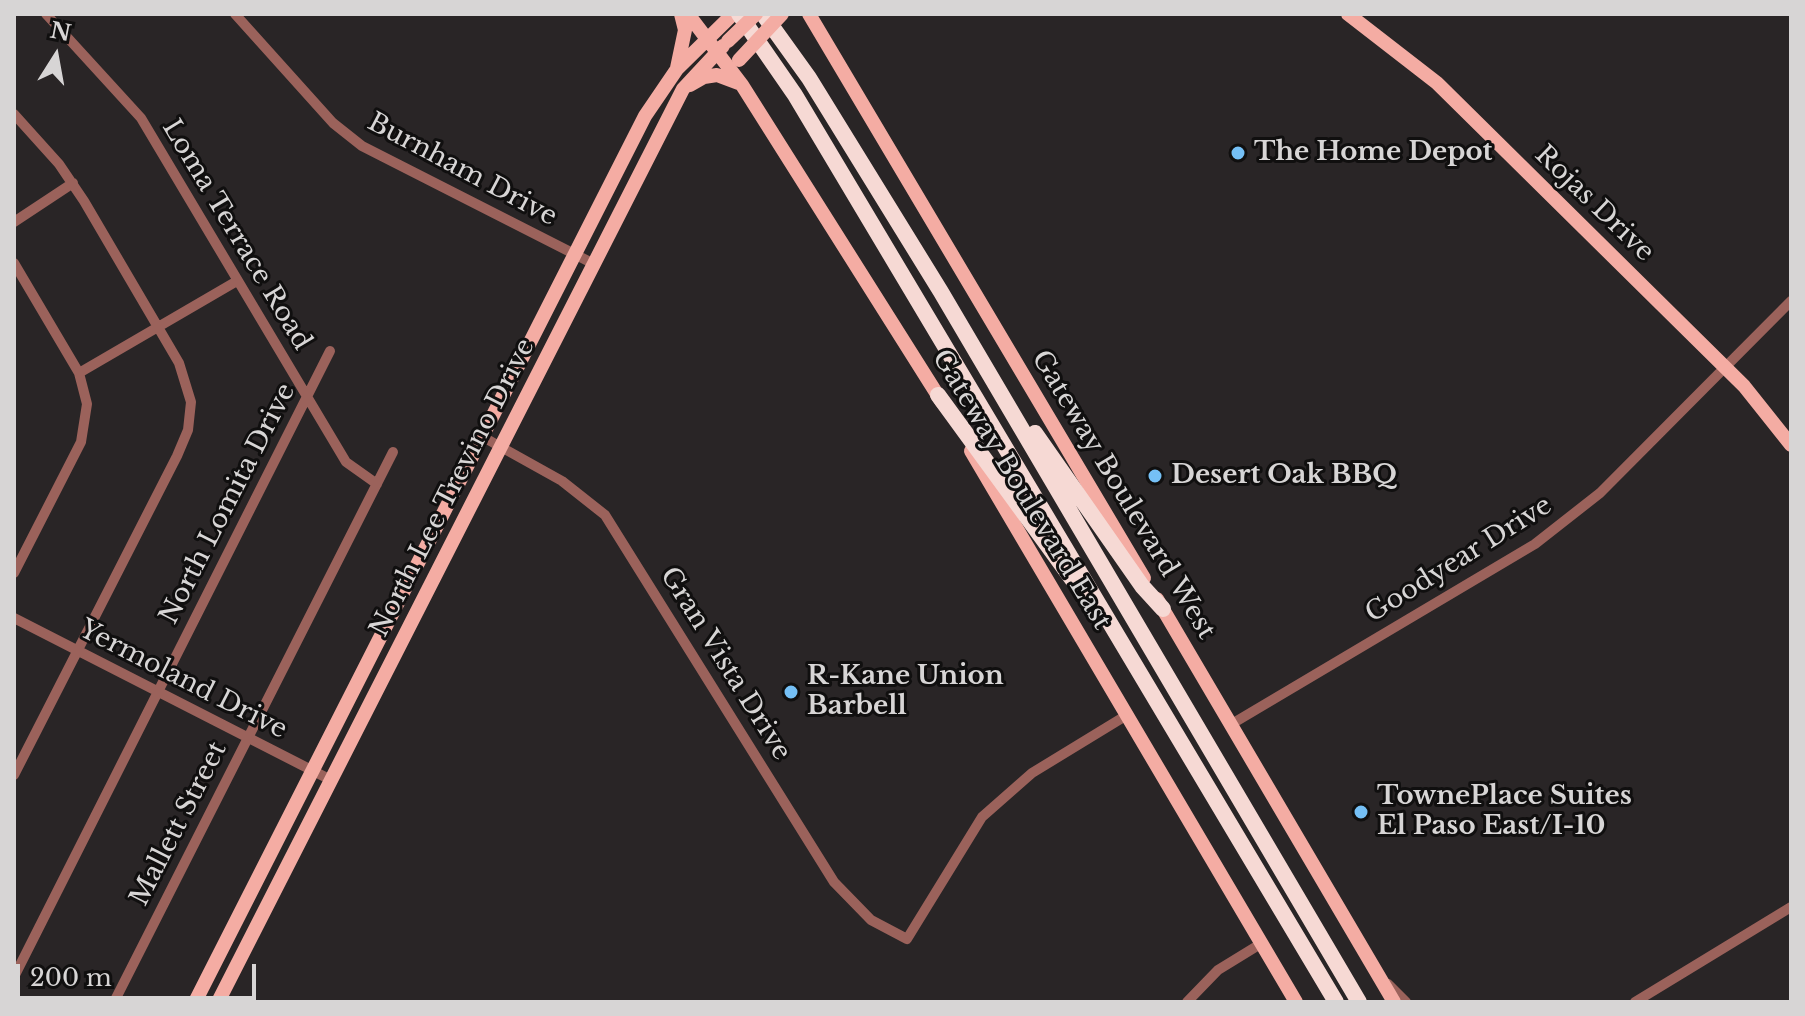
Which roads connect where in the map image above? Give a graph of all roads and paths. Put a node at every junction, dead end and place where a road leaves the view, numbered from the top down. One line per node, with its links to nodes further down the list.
1 (46, 14): 23 (street, Loma Terrace Road)
2 (235, 14): 20 (street, Burnham Drive)
3 (681, 14): 14 (main road)
4 (688, 14): 12 (main road, Gateway Boulevard East)
5 (733, 14): 12 (main road, North Lee Trevino Drive)
6 (739, 14): 40 (highway)
7 (756, 14): 13 (main road, North Lee Trevino Drive, bridge)
8 (763, 14): 24 (highway)
9 (782, 14): 15 (main road, bridge)
10 (809, 14): 38 (main road, Gateway Boulevard West)
11 (1348, 14): 28 (main road, Rojas Drive)
12 (707, 39): 13 (main road, Gateway Boulevard East); 14 (main road, North Lee Trevino Drive)
13 (723, 46): 15 (main road, Gateway Boulevard East); 16 (main road, North Lee Trevino Drive)
14 (677, 69): 20 (main road, North Lee Trevino Drive)
15 (742, 85): 16 (main road); 30 (main road, Gateway Boulevard East)
16 (683, 89): 22 (main road, North Lee Trevino Drive)
17 (14, 114): 18 (street)
18 (73, 183): 19 (street); 26 (street)
19 (14, 222)
20 (575, 254): 22 (street, Burnham Drive); 32 (main road, North Lee Trevino Drive)
21 (14, 263): 29 (street)
22 (594, 264): 34 (main road, North Lee Trevino Drive)
23 (237, 281): 26 (street); 31 (street, Loma Terrace Road)
24 (941, 292): 38 (highway); 59 (highway)
25 (1791, 301): 28 (street, Goodyear Drive)
26 (158, 327): 29 (street); 41 (street)
27 (330, 351): 31 (street, North Lomita Drive)
28 (1725, 367): 33 (main road, Rojas Drive); 44 (street, Goodyear Drive)
29 (79, 373): 37 (street)
30 (938, 395): 40 (highway); 43 (main road, Gateway Boulevard East)
31 (306, 397): 36 (street, Loma Terrace Road); 42 (street, North Lomita Drive)
32 (483, 437): 34 (street, Gran Vista Drive); 46 (main road, North Lee Trevino Drive)
33 (1791, 445)
34 (500, 448): 43 (street, Gran Vista Drive); 48 (main road, North Lee Trevino Drive)
35 (393, 452): 36 (street, Mallett Street)
36 (377, 484): 45 (street, Mallett Street)
37 (14, 573)
38 (1163, 609): 44 (main road, Gateway Boulevard West)
39 (14, 618): 41 (street, Yermoland Drive)
40 (1112, 624): 58 (highway)
41 (77, 651): 42 (street, Yermoland Drive); 47 (street)
42 (159, 692): 45 (street, Yermoland Drive); 52 (street, North Lomita Drive)
43 (1127, 715): 50 (main road, Gateway Boulevard East)
44 (1230, 725): 51 (main road, Gateway Boulevard West)
45 (248, 738): 46 (street, Yermoland Drive); 53 (street, Mallett Street)
46 (314, 771): 48 (street, Yermoland Drive); 54 (main road, North Lee Trevino Drive)
47 (14, 775)
48 (331, 780): 55 (main road, North Lee Trevino Drive)
49 (1791, 907): 62 (street)
50 (1262, 943): 56 (street); 57 (main road, Gateway Boulevard East)
51 (1378, 974): 60 (main road, Gateway Boulevard West); 61 (street)
52 (14, 977)
53 (114, 1002)
54 (195, 1002)
55 (218, 1002)
56 (1187, 1002)
57 (1296, 1002)
58 (1336, 1002)
59 (1359, 1002)
60 (1394, 1002)
61 (1406, 1002)
62 (1635, 1002)

